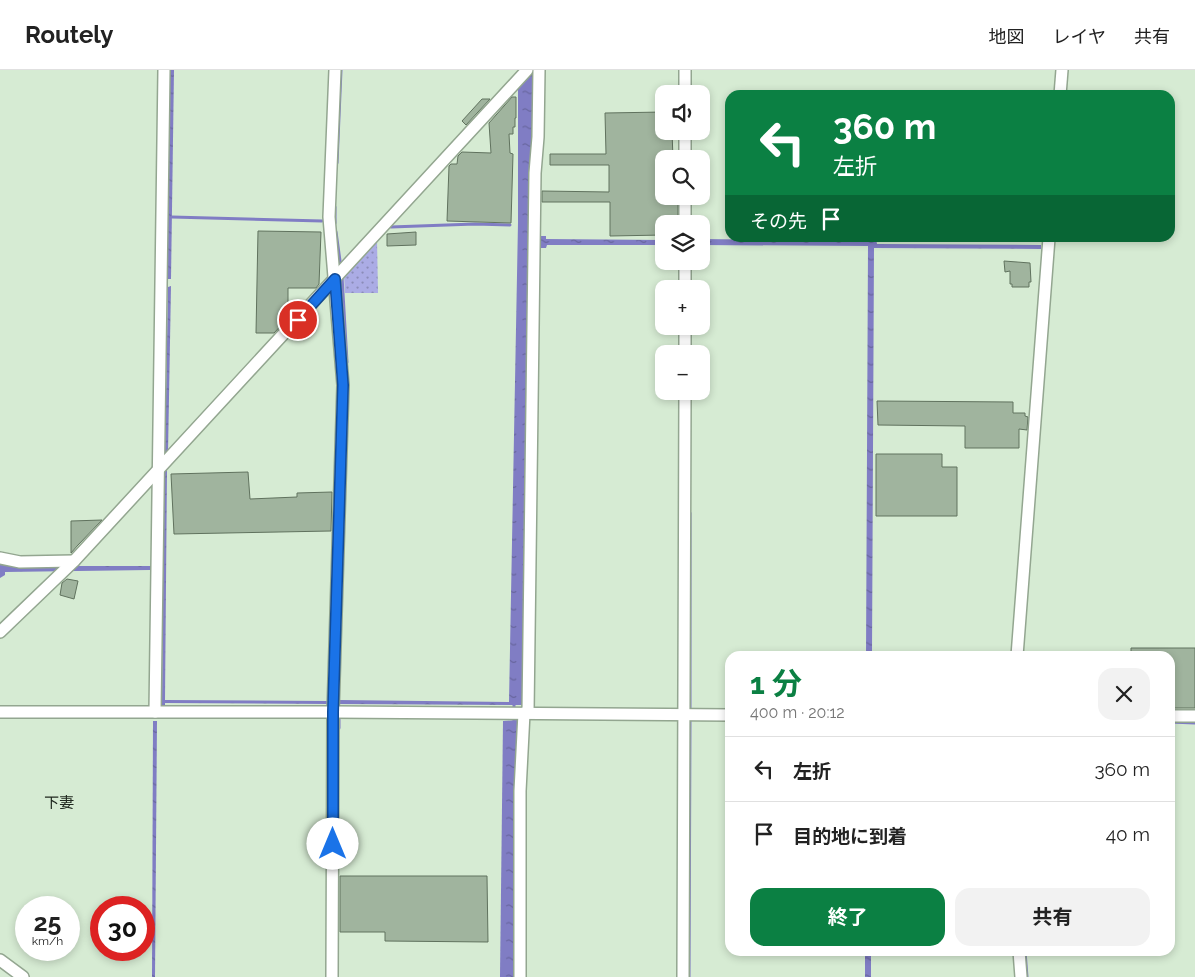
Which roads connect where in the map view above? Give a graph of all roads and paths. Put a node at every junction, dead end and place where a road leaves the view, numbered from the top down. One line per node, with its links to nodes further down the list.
1 (164, 70): 12 (street)
2 (336, 70): 10 (street)
3 (526, 70): 10 (street)
4 (539, 70): 20 (street)
5 (685, 70): 7 (street)
6 (1062, 70): 8 (street)
7 (685, 85)
8 (1060, 90)
9 (1049, 242): 16 (street)
10 (335, 279): 12 (street); 19 (street)
11 (684, 400): 21 (street)
12 (159, 470): 14 (street); 18 (street)
13 (0, 558): 14 (street)
14 (74, 561): 15 (street)
15 (0, 632)
16 (1017, 651)
17 (0, 712): 18 (street)
18 (155, 712): 19 (street)
19 (333, 712): 20 (street); 28 (street)
20 (524, 713): 21 (street); 29 (street)
21 (684, 715): 22 (street); 30 (street)
22 (725, 715)
23 (1175, 716): 24 (street)
24 (1195, 716)
25 (1019, 956): 31 (street)
26 (0, 960): 27 (street)
27 (23, 977)
28 (332, 977)
29 (520, 977)
30 (683, 977)
31 (1021, 977)

